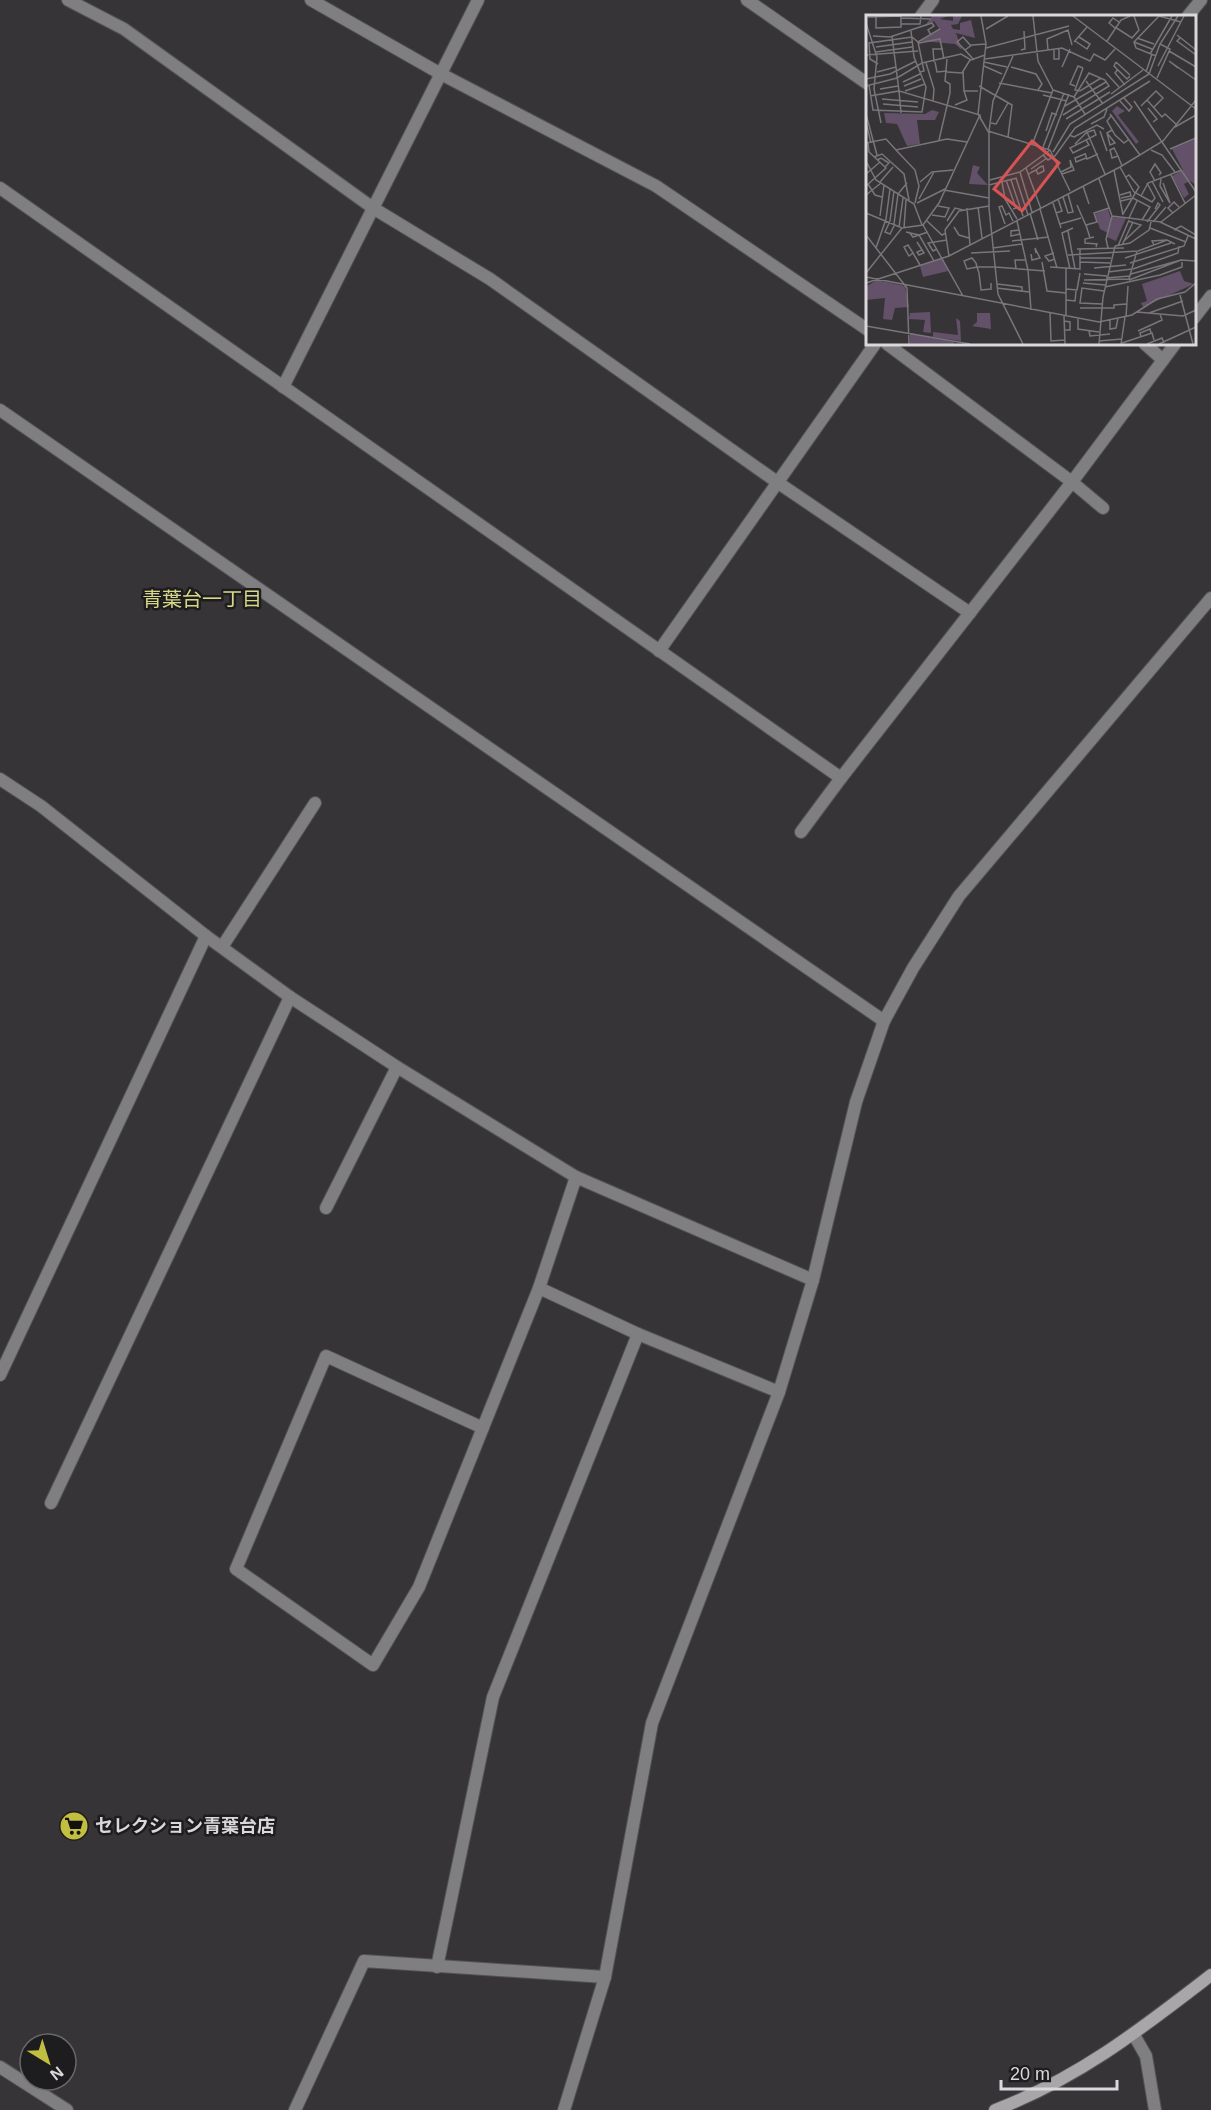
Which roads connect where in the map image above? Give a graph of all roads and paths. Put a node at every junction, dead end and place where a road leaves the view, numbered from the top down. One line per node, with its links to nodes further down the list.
1 (68, 0): 12 (street)
2 (311, 0): 9 (street)
3 (478, 0): 9 (street)
4 (747, 0): 10 (street)
5 (933, 0): 7 (street)
6 (1201, 0): 8 (street)
7 (922, 15)
8 (1189, 15)
9 (441, 74): 12 (street); 15 (street)
10 (866, 83)
11 (0, 188): 21 (street)
12 (373, 208): 21 (street); 23 (street)
13 (1211, 296): 14 (street)
14 (1196, 315)
15 (866, 329)
16 (874, 345): 23 (street)
17 (888, 345): 24 (street)
18 (1146, 345): 20 (street)
19 (1175, 345): 20 (street)
20 (1163, 360): 24 (street)
21 (283, 387): 28 (street)
22 (0, 410): 36 (street)
23 (777, 482): 27 (street); 28 (street)
24 (1072, 482): 25 (street); 27 (street)
25 (1103, 508)
26 (1211, 598): 36 (street)
27 (970, 613): 29 (street)
28 (659, 651): 29 (street)
29 (841, 778): 32 (street)
30 (0, 779): 33 (street)
31 (315, 803): 34 (street)
32 (801, 832)
33 (206, 936): 34 (street); 43 (street)
34 (222, 947): 35 (street)
35 (290, 997): 37 (street); 46 (street)
36 (884, 1021): 40 (street)
37 (397, 1067): 38 (street); 39 (street)
38 (576, 1177): 40 (street); 41 (street)
39 (326, 1208)
40 (813, 1280): 44 (street)
41 (539, 1288): 42 (street); 45 (street)
42 (638, 1334): 44 (street); 47 (street)
43 (0, 1375)
44 (779, 1392): 49 (street)
45 (483, 1428): 45 (street)
46 (51, 1503)
47 (437, 1967): 49 (street); 53 (street)
48 (1211, 1975): 50 (street)
49 (605, 1977): 54 (street)
50 (1134, 2035): 55 (street); 56 (street)
51 (0, 2067): 52 (street)
52 (67, 2110)
53 (295, 2110)
54 (564, 2110)
55 (995, 2110)
56 (1155, 2110)

